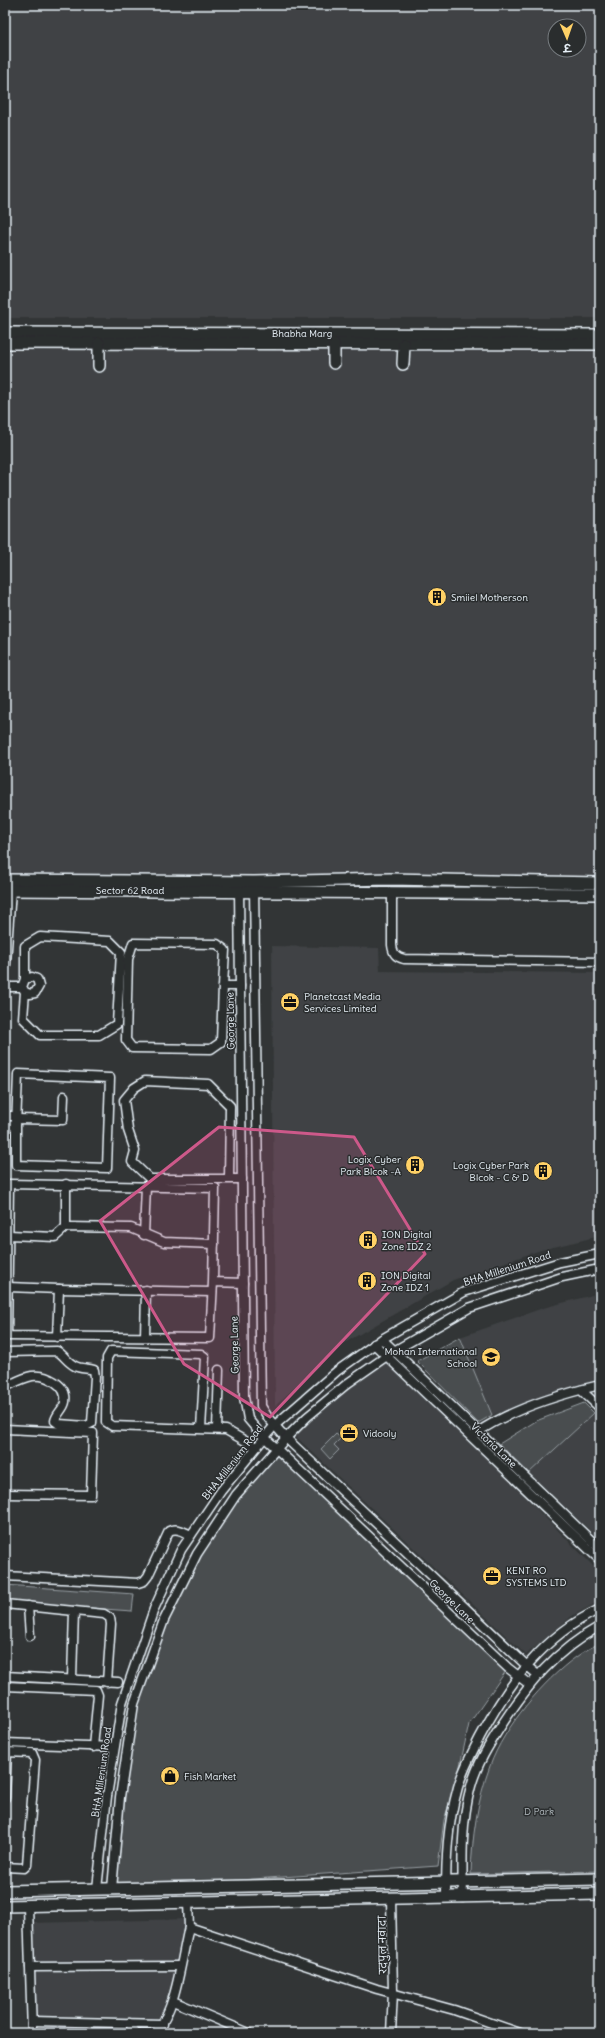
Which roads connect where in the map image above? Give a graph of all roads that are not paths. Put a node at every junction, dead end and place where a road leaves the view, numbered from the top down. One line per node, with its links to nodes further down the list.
1 (5, 333): 2 (street, Bhabha Marg)
2 (600, 335)
3 (5, 343): 4 (street, Bhabha Marg)
4 (99, 343): 5 (street, Bhabha Marg); 10 (street)
5 (334, 344): 6 (street, Bhabha Marg); 8 (street)
6 (404, 344): 7 (street, Bhabha Marg); 9 (street)
7 (600, 344)
8 (334, 363)
9 (403, 364)
10 (99, 366)
11 (600, 883): 14 (street)
12 (7, 886): 13 (street, Sector 62 Road); 18 (street)
13 (239, 887): 14 (street, Sector 62 Road); 21 (street, George Lane)
14 (254, 887): 15 (street); 55 (street, George Lane)
15 (392, 893): 16 (street); 17 (street)
16 (600, 894)
17 (600, 962)
18 (5, 978)
19 (24, 986): 19 (street); 22 (street)
20 (223, 986): 20 (street); 21 (street)
21 (240, 986): 28 (street, George Lane)
22 (5, 987)
23 (64, 1096): 25 (street)
24 (5, 1116): 25 (street)
25 (16, 1120): 25 (street); 26 (street)
26 (5, 1125)
27 (229, 1179): 27 (street); 28 (street)
28 (242, 1179): 38 (street, George Lane)
29 (66, 1184): 30 (street); 31 (street); 32 (street)
30 (146, 1186): 33 (street); 34 (street)
31 (66, 1227): 32 (street); 33 (street)
32 (9, 1235): 39 (street)
33 (144, 1235): 34 (street)
34 (214, 1244): 37 (street)
35 (600, 1254): 45 (street, BHA Millenium Road)
36 (600, 1268): 47 (street)
37 (213, 1282): 38 (street); 42 (street)
38 (243, 1282): 61 (street, George Lane)
39 (8, 1287): 40 (street); 43 (street)
40 (59, 1290): 41 (street); 43 (street)
41 (146, 1290): 42 (street); 44 (street)
42 (212, 1292): 44 (street)
43 (57, 1337): 44 (street)
44 (145, 1338)
45 (382, 1338): 46 (street, BHA Millenium Road); 47 (street, Victoria Lane)
46 (374, 1344): 49 (street, Victoria Lane); 55 (street, BHA Millenium Road)
47 (394, 1351): 49 (street); 59 (street, Victoria Lane)
48 (5, 1352): 52 (street)
49 (386, 1356): 60 (street, Victoria Lane); 62 (street)
50 (219, 1370): 58 (street)
51 (600, 1385): 53 (street)
52 (5, 1387)
53 (581, 1390): 54 (street); 59 (street)
54 (600, 1408)
55 (274, 1426): 61 (street, BHA Millenium Road); 62 (street, George Lane)
56 (5, 1429): 65 (street)
57 (201, 1429): 57 (street); 58 (street)
58 (217, 1429): 63 (street)
59 (478, 1432): 60 (street); 67 (street, Victoria Lane)
60 (470, 1436): 68 (street, Victoria Lane)
61 (264, 1437): 63 (street, BHA Millenium Road); 64 (street, George Lane)
62 (286, 1438): 64 (street); 76 (street, George Lane)
63 (256, 1447): 66 (street, BHA Millenium Road)
64 (277, 1448): 79 (street, George Lane); 95 (street)
65 (5, 1494)
66 (191, 1536): 69 (street); 87 (street, BHA Millenium Road)
67 (600, 1549)
68 (600, 1560)
69 (5, 1576)
70 (5, 1604): 71 (street)
71 (28, 1606): 73 (street); 75 (street)
72 (600, 1609): 76 (street)
73 (74, 1611): 80 (street); 81 (street)
74 (600, 1626): 77 (street)
75 (30, 1636)
76 (527, 1666): 77 (street, George Lane); 79 (street)
77 (538, 1675): 83 (street)
78 (5, 1676): 80 (street)
79 (519, 1676): 83 (street, George Lane); 93 (street)
80 (72, 1679): 81 (street)
81 (108, 1682): 82 (street)
82 (118, 1682)
83 (530, 1685): 94 (street)
84 (5, 1686): 86 (street)
85 (5, 1743): 86 (street)
86 (93, 1747): 87 (street)
87 (114, 1747): 96 (street, BHA Millenium Road)
88 (6, 1752): 89 (street); 91 (street)
89 (5, 1790): 90 (street)
90 (5, 1798)
91 (5, 1867)
92 (600, 1879): 94 (street)
93 (446, 1882): 94 (street); 95 (street); 100 (street)
94 (463, 1882): 101 (street)
95 (112, 1889): 96 (street)
96 (97, 1890): 97 (street)
97 (5, 1892)
98 (600, 1894): 101 (street)
99 (391, 1898): 100 (street); 102 (street); 108 (street, रदपुल नवादा)
100 (446, 1898): 101 (street)
101 (463, 1898)
102 (188, 1902): 104 (street); 105 (street)
103 (5, 1906): 104 (street)
104 (28, 1906): 107 (street)
105 (189, 1927): 106 (street); 108 (street)
106 (180, 1966): 107 (street); 109 (street)
107 (30, 1967): 110 (street)
108 (393, 1992): 117 (street, रदपुल नवादा); 118 (street)
109 (173, 2001): 112 (street); 116 (street)
110 (32, 2021): 111 (street); 113 (street)
111 (130, 2023): 112 (street); 114 (street)
112 (163, 2024): 115 (street)
113 (32, 2033)
114 (136, 2033)
115 (156, 2033)
116 (249, 2033)
117 (391, 2033)
118 (520, 2033)

